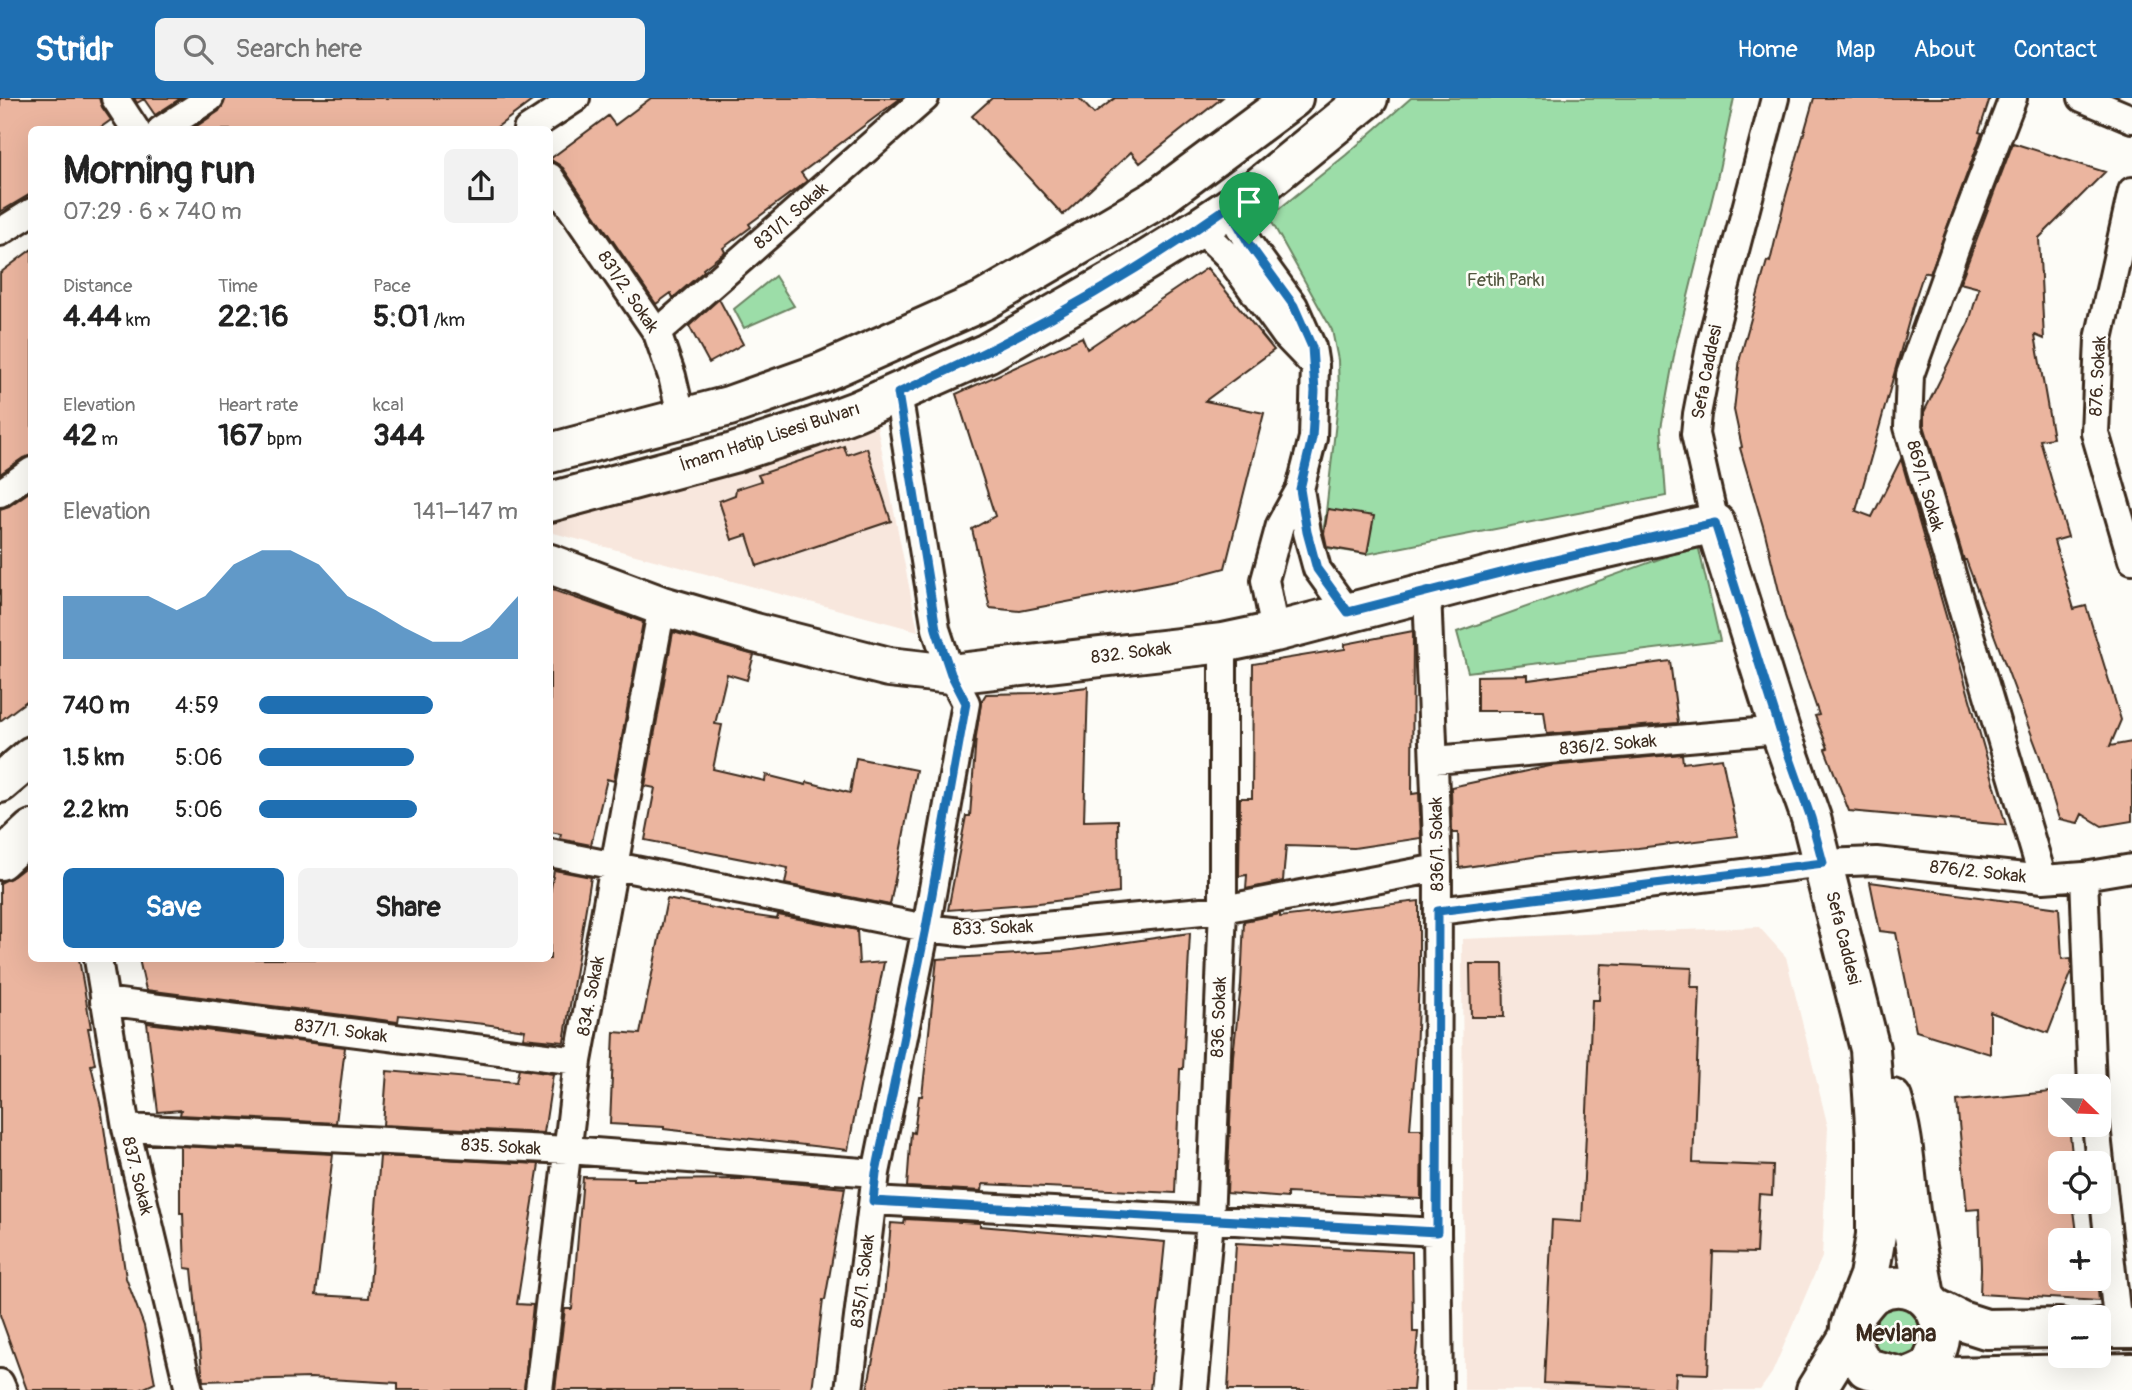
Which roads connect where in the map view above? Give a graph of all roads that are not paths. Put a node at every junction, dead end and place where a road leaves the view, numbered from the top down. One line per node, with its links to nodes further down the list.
1 (115, 98): 11 (street)
2 (210, 98): 12 (street)
3 (576, 98): 13 (street)
4 (925, 98): 20 (street, 831/1. Sokak)
5 (1293, 98): 16 (street)
6 (1368, 98): 18 (street, İmam Hatip Lisesi Bulvarı)
7 (1775, 98): 29 (street, Sefa Caddesi)
8 (2013, 98): 50 (street, 869/1. Sokak)
9 (2082, 98): 10 (street)
10 (2132, 119)
11 (133, 126)
12 (167, 126)
13 (533, 126)
14 (553, 181): 20 (street, 831/2. Sokak)
15 (2132, 191): 30 (street, 876. Sokak)
16 (1156, 200): 18 (street); 23 (street)
17 (28, 214): 19 (street)
18 (1214, 218): 21 (street); 21 (street); 22 (street, İmam Hatip Lisesi Bulvarı)
19 (0, 232)
20 (657, 333): 23 (street, 831/2. Sokak)
21 (1315, 366): 26 (street)
22 (898, 393): 28 (street, İmam Hatip Lisesi Bulvarı); 37 (street, 835/1. Sokak)
23 (682, 419): 24 (street)
24 (553, 452)
25 (28, 474): 27 (street)
26 (1300, 489): 34 (street); 35 (street)
27 (0, 493)
28 (553, 501)
29 (1715, 523): 32 (street, 832. Sokak); 38 (street, Sefa Caddesi)
30 (2132, 560)
31 (553, 565): 33 (street, 832. Sokak)
32 (1427, 591): 34 (street, 832. Sokak); 40 (street, 836/1. Sokak)
33 (662, 606): 37 (street, 832. Sokak); 46 (street, 834. Sokak)
34 (1348, 612): 35 (street, 832. Sokak)
35 (1275, 632): 36 (street, 832. Sokak)
36 (1223, 643): 37 (street, 832. Sokak); 51 (street, 836. Sokak)
37 (951, 674): 53 (street, 835/1. Sokak)
38 (1780, 730): 40 (street, 836/2. Sokak); 45 (street, Sefa Caddesi)
39 (28, 759): 41 (street)
40 (1435, 760): 47 (street, 836/1. Sokak)
41 (0, 783)
42 (28, 834): 44 (street)
43 (553, 854): 46 (street, 833. Sokak)
44 (0, 860)
45 (1823, 863): 50 (street, 876/2. Sokak); 52 (street); 56 (street, Sefa Caddesi)
46 (615, 868): 53 (street, 833. Sokak); 57 (street, 834. Sokak)
47 (1438, 868): 51 (street, 833. Sokak); 52 (street, 836/1. Sokak)
48 (2132, 868): 49 (street, 876/2. Sokak)
49 (2084, 876): 50 (street, 876/2. Sokak); 58 (street)
50 (2043, 879)
51 (1223, 909): 53 (street, 833. Sokak); 64 (street, 836. Sokak)
52 (1438, 911): 65 (street, 836/1. Sokak)
53 (926, 928): 62 (street, 835/1. Sokak)
54 (98, 962): 55 (street, 837. Sokak)
55 (104, 1001): 57 (street, 837/1. Sokak); 59 (street, 837. Sokak)
56 (1870, 1049): 66 (street, Sefa Caddesi); 67 (street, Sefa Caddesi)
57 (578, 1061): 61 (street, 834. Sokak)
58 (2090, 1074)
59 (126, 1128): 61 (street, 835. Sokak); 74 (street, 837. Sokak)
60 (2097, 1138): 69 (street)
61 (569, 1150): 62 (street, 835. Sokak); 75 (street, 834. Sokak)
62 (876, 1173): 63 (street, 835/1. Sokak)
63 (873, 1201): 64 (street); 76 (street, 835/1. Sokak)
64 (1210, 1221): 65 (street); 77 (street, 836. Sokak)
65 (1437, 1232): 78 (street, 836/1. Sokak)
66 (1930, 1302): 67 (street); 68 (street); 71 (street, Sefa Caddesi)
67 (1850, 1328): 71 (street); 79 (street, Sefa Caddesi)
68 (2048, 1328)
69 (2116, 1328)
70 (2110, 1379): 71 (street)
71 (1883, 1380)
72 (0, 1383): 73 (street)
73 (3, 1390)
74 (189, 1390)
75 (539, 1390)
76 (849, 1390)
77 (1194, 1390)
78 (1439, 1390)
79 (1816, 1390)

